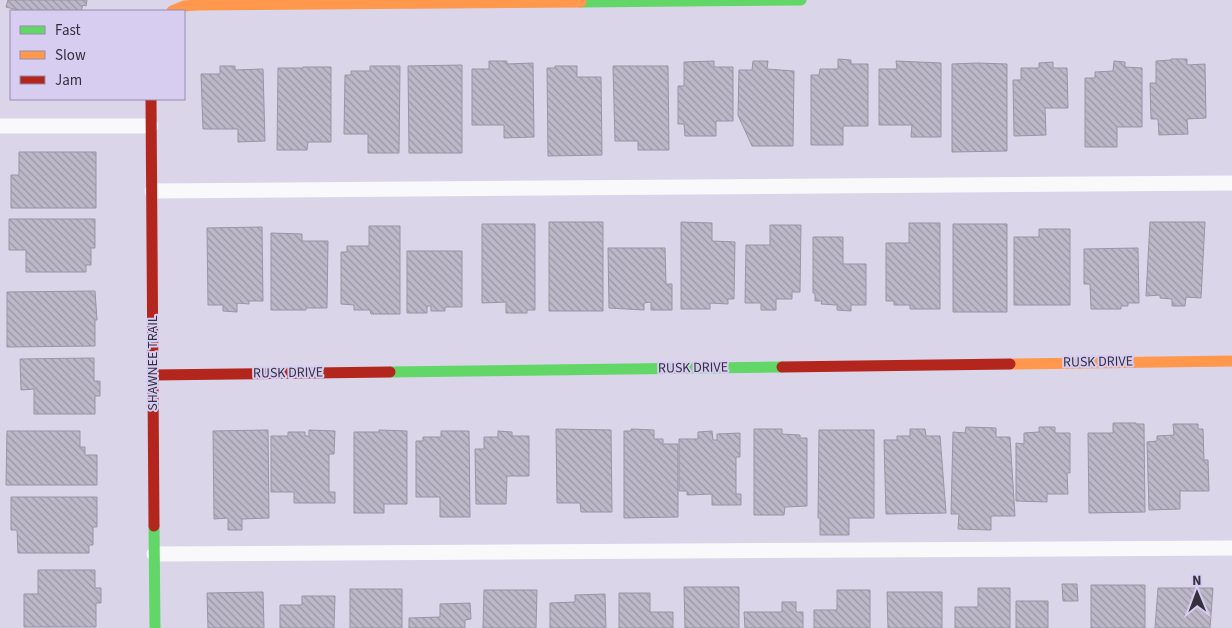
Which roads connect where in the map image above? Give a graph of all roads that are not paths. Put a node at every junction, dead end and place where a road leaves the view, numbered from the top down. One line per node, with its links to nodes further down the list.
1 (699, 0): 2 (street); 3 (street)
2 (801, 0)
3 (566, 1): 4 (street)
4 (174, 10)
5 (151, 100): 7 (street, SHAWNEE TRAIL)
6 (0, 126): 7 (lane)
7 (151, 126): 9 (street, SHAWNEE TRAIL)
8 (1232, 184): 9 (lane)
9 (152, 191): 11 (street, SHAWNEE TRAIL)
10 (1232, 360): 11 (street, RUSK DRIVE)
11 (153, 375): 13 (street, SHAWNEE TRAIL)
12 (1232, 548): 13 (lane)
13 (154, 554): 14 (street, SHAWNEE TRAIL)
14 (155, 628)

